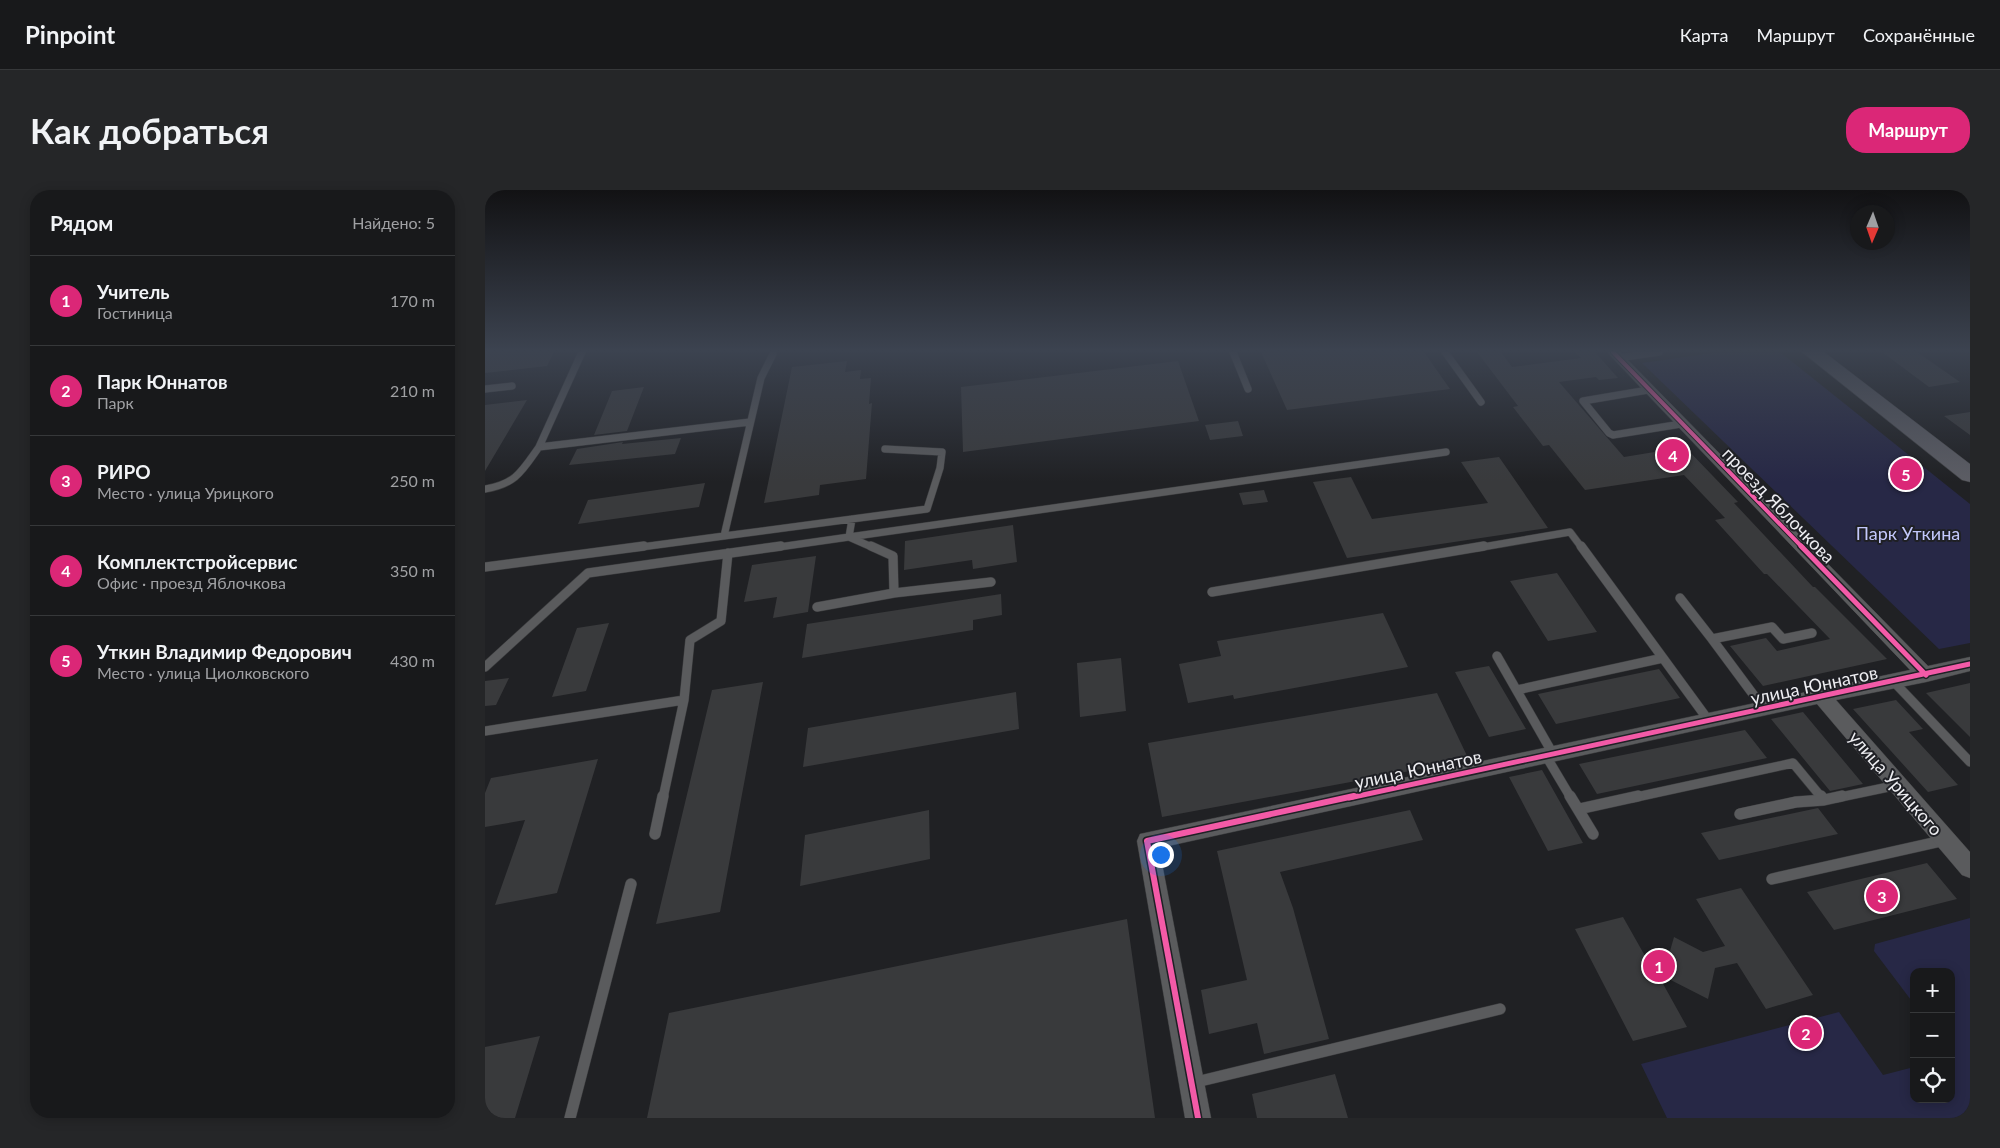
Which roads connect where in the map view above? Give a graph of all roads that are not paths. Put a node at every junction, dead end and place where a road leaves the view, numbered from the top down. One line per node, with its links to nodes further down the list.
1 (562, 395): 11 (lane)
2 (757, 395): 9 (lane)
3 (1476, 395): 8 (lane)
4 (1619, 395): 10 (lane)
5 (1653, 395): 10 (street, проезд Яблочкова)
6 (1867, 395): 15 (main road)
7 (1880, 395): 14 (main road)
8 (1481, 402)
9 (750, 422): 11 (lane); 18 (lane)
10 (1681, 424): 33 (street, проезд Яблочкова)
11 (539, 447): 16 (lane)
12 (885, 449): 17 (lane)
13 (1446, 452): 19 (lane)
14 (1970, 464)
15 (1970, 475)
16 (485, 489)
17 (852, 519): 18 (lane); 19 (lane)
18 (724, 536): 21 (lane)
19 (849, 537): 20 (lane); 24 (lane)
20 (728, 554): 32 (lane); 37 (lane)
21 (485, 567)
22 (991, 582): 24 (lane)
23 (1211, 592): 30 (lane)
24 (894, 593): 26 (lane)
25 (1680, 598): 28 (lane)
26 (817, 607)
27 (1812, 633): 28 (lane)
28 (1712, 639): 38 (lane)
29 (1497, 656): 35 (lane)
30 (1663, 658): 35 (lane); 39 (lane)
31 (1970, 664): 33 (street, улица Юннатов)
32 (485, 667)
33 (1926, 675): 34 (street, улица Юннатов)
34 (1894, 682): 36 (street, улица Юннатов); 41 (lane)
35 (1517, 690): 42 (lane)
36 (1822, 697): 38 (street, улица Юннатов); 44 (street, улица Урицкого)
37 (684, 700): 40 (lane); 48 (lane)
38 (1764, 709): 39 (street, улица Юннатов)
39 (1709, 721): 42 (street, улица Юннатов)
40 (485, 731)
41 (1965, 750): 43 (lane)
42 (1549, 755): 46 (lane); 55 (street, улица Юннатов)
43 (1970, 762)
44 (1899, 785): 45 (lane); 50 (street, улица Урицкого)
45 (1825, 800): 46 (lane); 47 (lane)
46 (1579, 809): 49 (lane)
47 (1740, 814)
48 (655, 834)
49 (1593, 834)
50 (1946, 840): 51 (street, улица Урицкого); 52 (lane)
51 (1970, 868)
52 (1772, 879)
53 (631, 884): 56 (lane)
54 (1500, 1010): 55 (lane)
55 (1191, 1083): 57 (street, улица Юннатов)
56 (570, 1118)
57 (1198, 1118)

